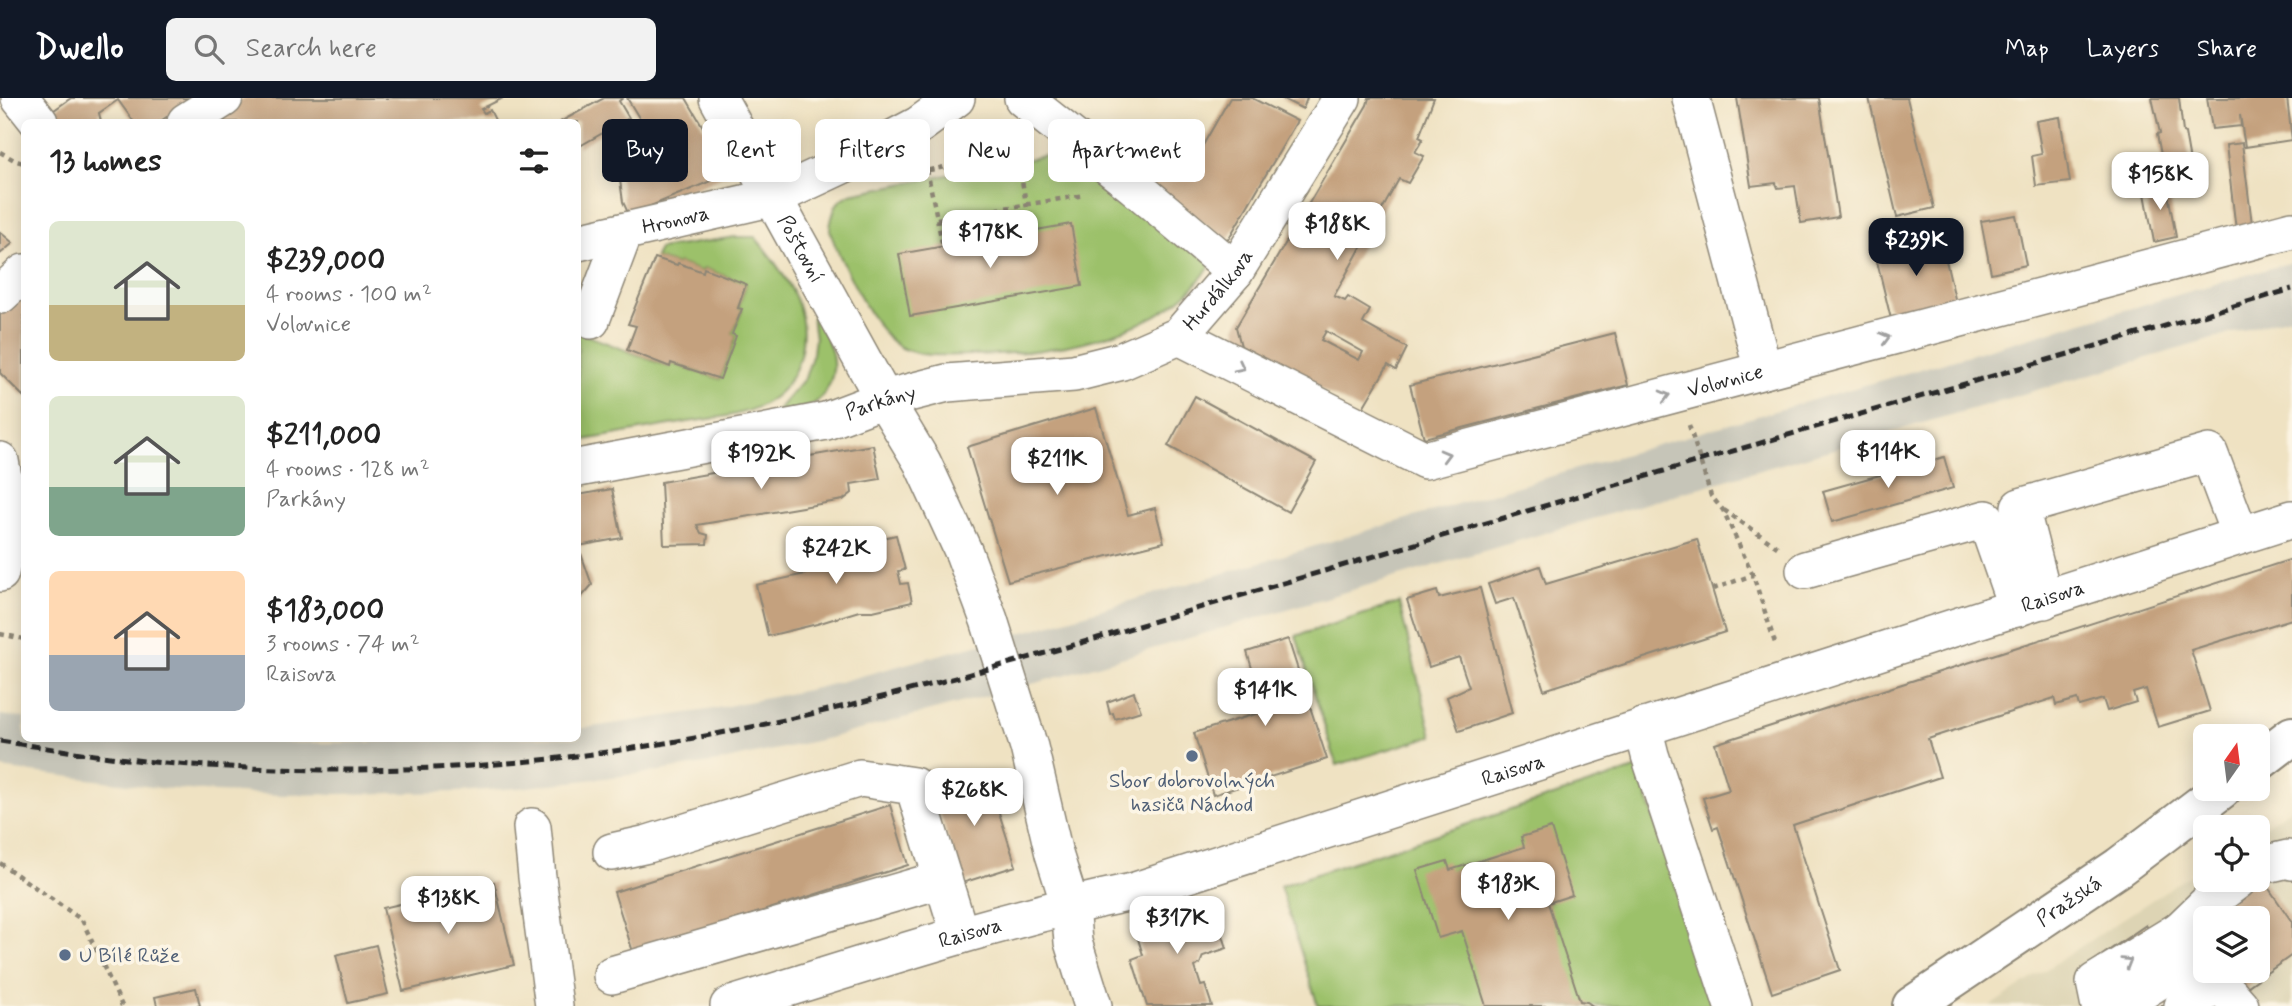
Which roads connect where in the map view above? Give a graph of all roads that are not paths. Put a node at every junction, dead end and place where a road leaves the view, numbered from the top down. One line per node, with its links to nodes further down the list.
1 (20, 98): 8 (street)
2 (224, 98): 9 (street)
3 (718, 98): 10 (street, Poštovní)
4 (956, 98): 10 (street, Hronova)
5 (1023, 98): 14 (street)
6 (1342, 98): 14 (street, Hurdálkova)
7 (1691, 98): 19 (street)
8 (37, 119)
9 (191, 119)
10 (774, 197): 12 (street, Hronova); 20 (street, Poštovní)
11 (2292, 230): 19 (street, Volovnice, one-way to 11)
12 (624, 232): 13 (street, Hronova); 17 (street)
13 (581, 241)
14 (1235, 271): 18 (street, Hurdálkova)
15 (21, 276): 16 (street)
16 (0, 295)
17 (591, 320)
18 (1179, 336): 19 (street, Volovnice, one-way to 19); 20 (street, Parkány)
19 (1763, 370)
20 (884, 399): 21 (street, Parkány); 38 (street, Poštovní)
21 (581, 467)
22 (10, 474): 26 (street)
23 (2288, 520): 24 (street, Raisova)
24 (2240, 534): 27 (street, Raisova); 27 (street)
25 (1805, 570): 27 (street)
26 (0, 573)
27 (2030, 604): 28 (street, Raisova)
28 (1643, 727): 38 (street, Raisova); 48 (street)
29 (2292, 736): 30 (main road)
30 (2270, 753)
31 (2205, 802): 49 (main road, Pražská)
32 (533, 827): 45 (street)
33 (612, 852): 36 (street)
34 (2292, 861): 35 (street)
35 (2270, 863)
36 (943, 879): 40 (street); 42 (street)
37 (2222, 892): 39 (street)
38 (1070, 905): 40 (street, Raisova); 47 (street, Poštovní)
39 (2210, 906)
40 (960, 935): 46 (street, Raisova)
41 (2193, 971): 50 (street, one-way to 41)
42 (612, 975)
43 (2193, 975): 51 (street)
44 (2199, 983): 52 (street)
45 (554, 1006)
46 (729, 1006)
47 (1093, 1006)
48 (1732, 1006)
49 (1912, 1006)
50 (2100, 1006)
51 (2119, 1006)
52 (2183, 1006)

